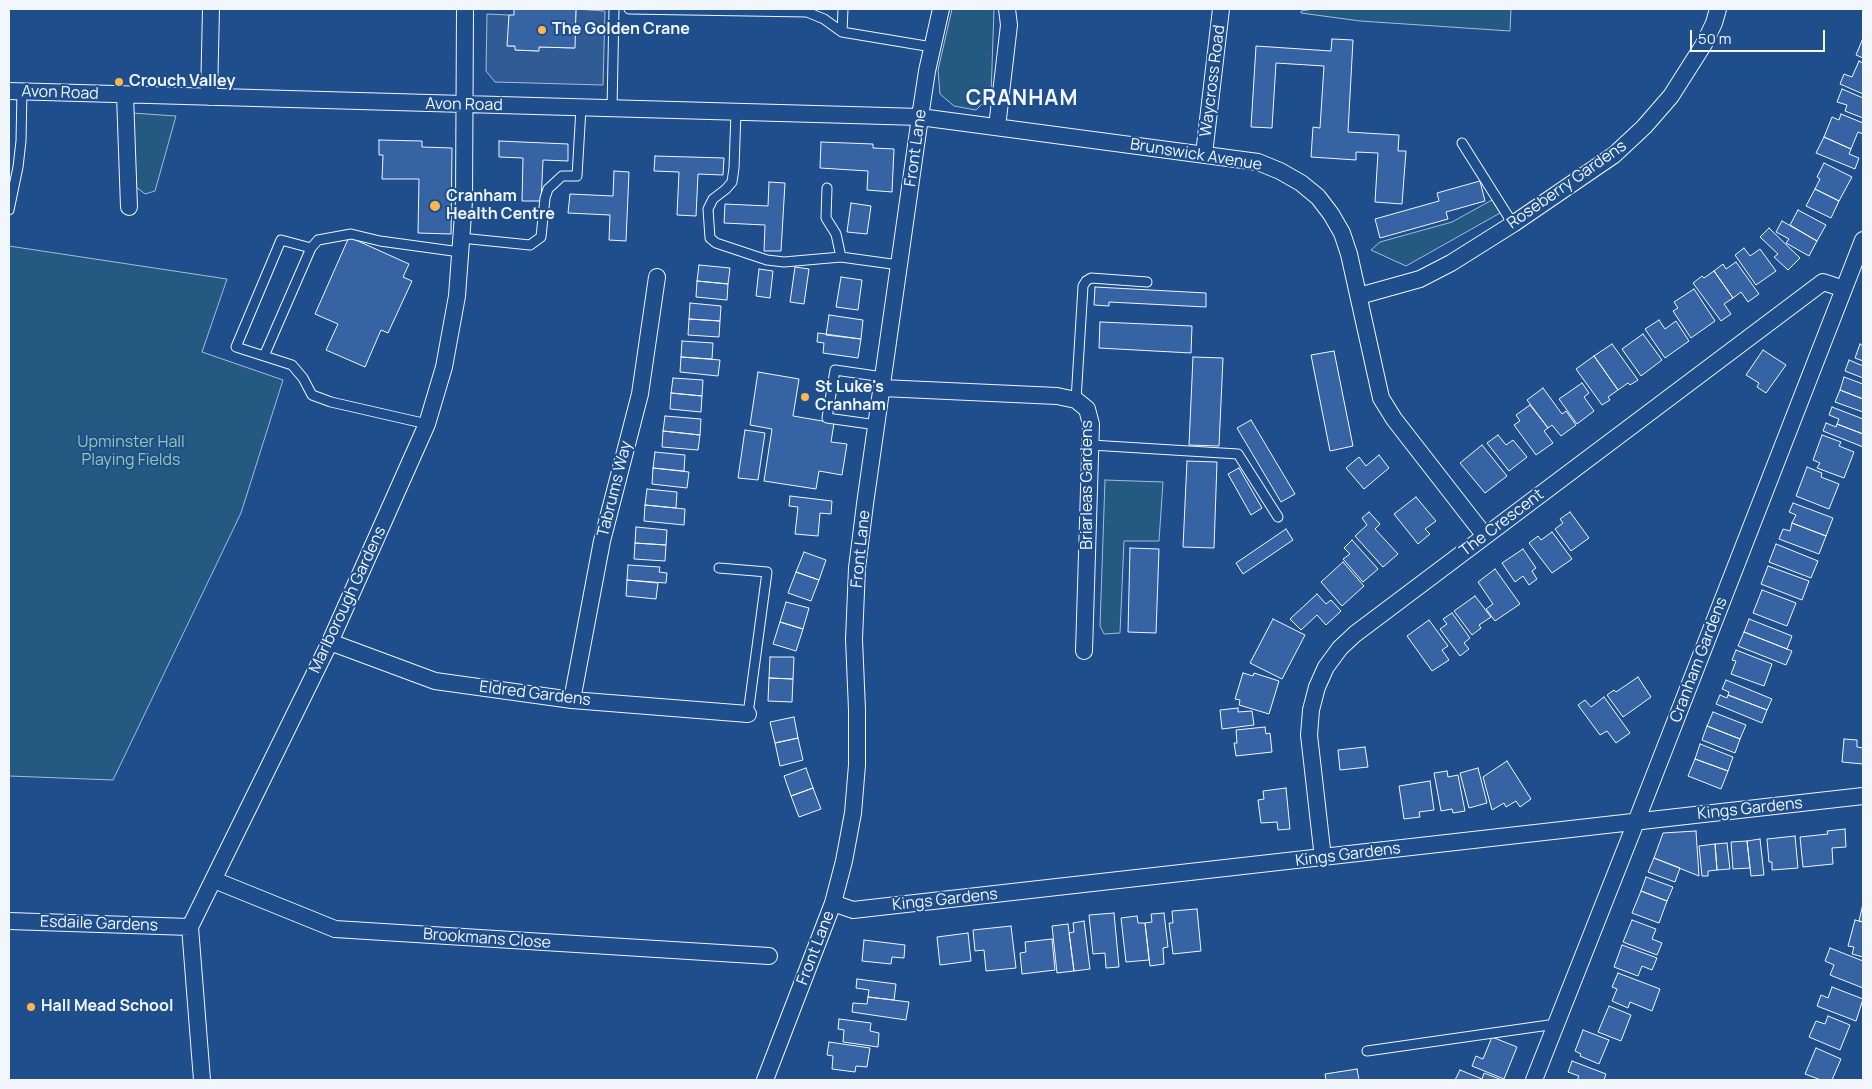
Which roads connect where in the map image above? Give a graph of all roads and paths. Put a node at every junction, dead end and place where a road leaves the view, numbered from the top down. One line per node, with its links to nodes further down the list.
1 (211, 9): 14 (street)
2 (465, 9): 15 (street, Marlborough Gardens)
3 (614, 9): 17 (lane)
4 (629, 9): 10 (lane)
5 (843, 9): 10 (lane)
6 (940, 9): 11 (street, Front Lane)
7 (1007, 9): 20 (street)
8 (1221, 9): 22 (street, Waycross Road)
9 (1718, 9): 26 (street, Roseberry Gardens)
10 (842, 32): 11 (lane)
11 (932, 47): 19 (street, Front Lane)
12 (15, 91): 13 (street, Avon Road); 25 (lane)
13 (125, 95): 14 (street, Avon Road); 24 (street)
14 (209, 98): 15 (street, Avon Road)
15 (464, 104): 16 (street, Avon Road); 28 (street, Marlborough Gardens)
16 (581, 108): 17 (street, Avon Road); 28 (lane)
17 (612, 109): 18 (street, Avon Road)
18 (736, 112): 19 (street, Avon Road); 30 (lane)
19 (920, 117): 20 (street, Brunswick Avenue); 31 (street, Front Lane)
20 (997, 127): 22 (street, Brunswick Avenue)
21 (1462, 143): 26 (lane)
22 (1204, 154): 35 (street, Brunswick Avenue)
23 (828, 188): 30 (lane)
24 (129, 207)
25 (9, 210)
26 (1513, 224): 35 (street, Roseberry Gardens)
27 (1863, 240): 34 (street, Cranham Gardens)
28 (461, 245): 29 (lane); 39 (street, Marlborough Gardens)
29 (311, 248): 36 (lane); 36 (lane)
30 (841, 257): 31 (lane)
31 (899, 265): 37 (street, Front Lane)
32 (657, 277): 47 (street, Tabrums Way)
33 (1147, 282): 38 (lane)
34 (1844, 289): 43 (street, The Crescent); 50 (street, Cranham Gardens)
35 (1359, 296): 43 (street, Brunswick Avenue)
36 (264, 356): 39 (lane)
37 (882, 383): 38 (street, Briarleas Gardens); 40 (street, Front Lane); 40 (lane)
38 (1076, 400): 41 (street, Briarleas Gardens)
39 (427, 424): 45 (street, Marlborough Gardens)
40 (877, 426): 53 (street, Front Lane)
41 (1091, 445): 42 (lane); 46 (street, Briarleas Gardens)
42 (1278, 517)
43 (1486, 536): 51 (street, The Crescent)
44 (718, 568): 48 (lane)
45 (330, 642): 47 (street, Eldred Gardens); 52 (street, Marlborough Gardens)
46 (1084, 651)
47 (572, 700): 48 (street, Eldred Gardens)
48 (748, 714)
49 (1863, 796): 50 (street, Kings Gardens)
50 (1636, 822): 51 (street, Kings Gardens); 57 (street, Cranham Gardens)
51 (1323, 858): 53 (street, Kings Gardens)
52 (214, 880): 55 (street, Marlborough Gardens); 56 (street, Brookmans Close)
53 (833, 903): 60 (street, Front Lane)
54 (9, 921): 55 (street, Esdaile Gardens)
55 (190, 927): 59 (street)
56 (769, 956)
57 (1556, 1024): 58 (lane); 61 (street, Cranham Gardens)
58 (1367, 1051)
59 (202, 1080)
60 (765, 1080)
61 (1534, 1080)

